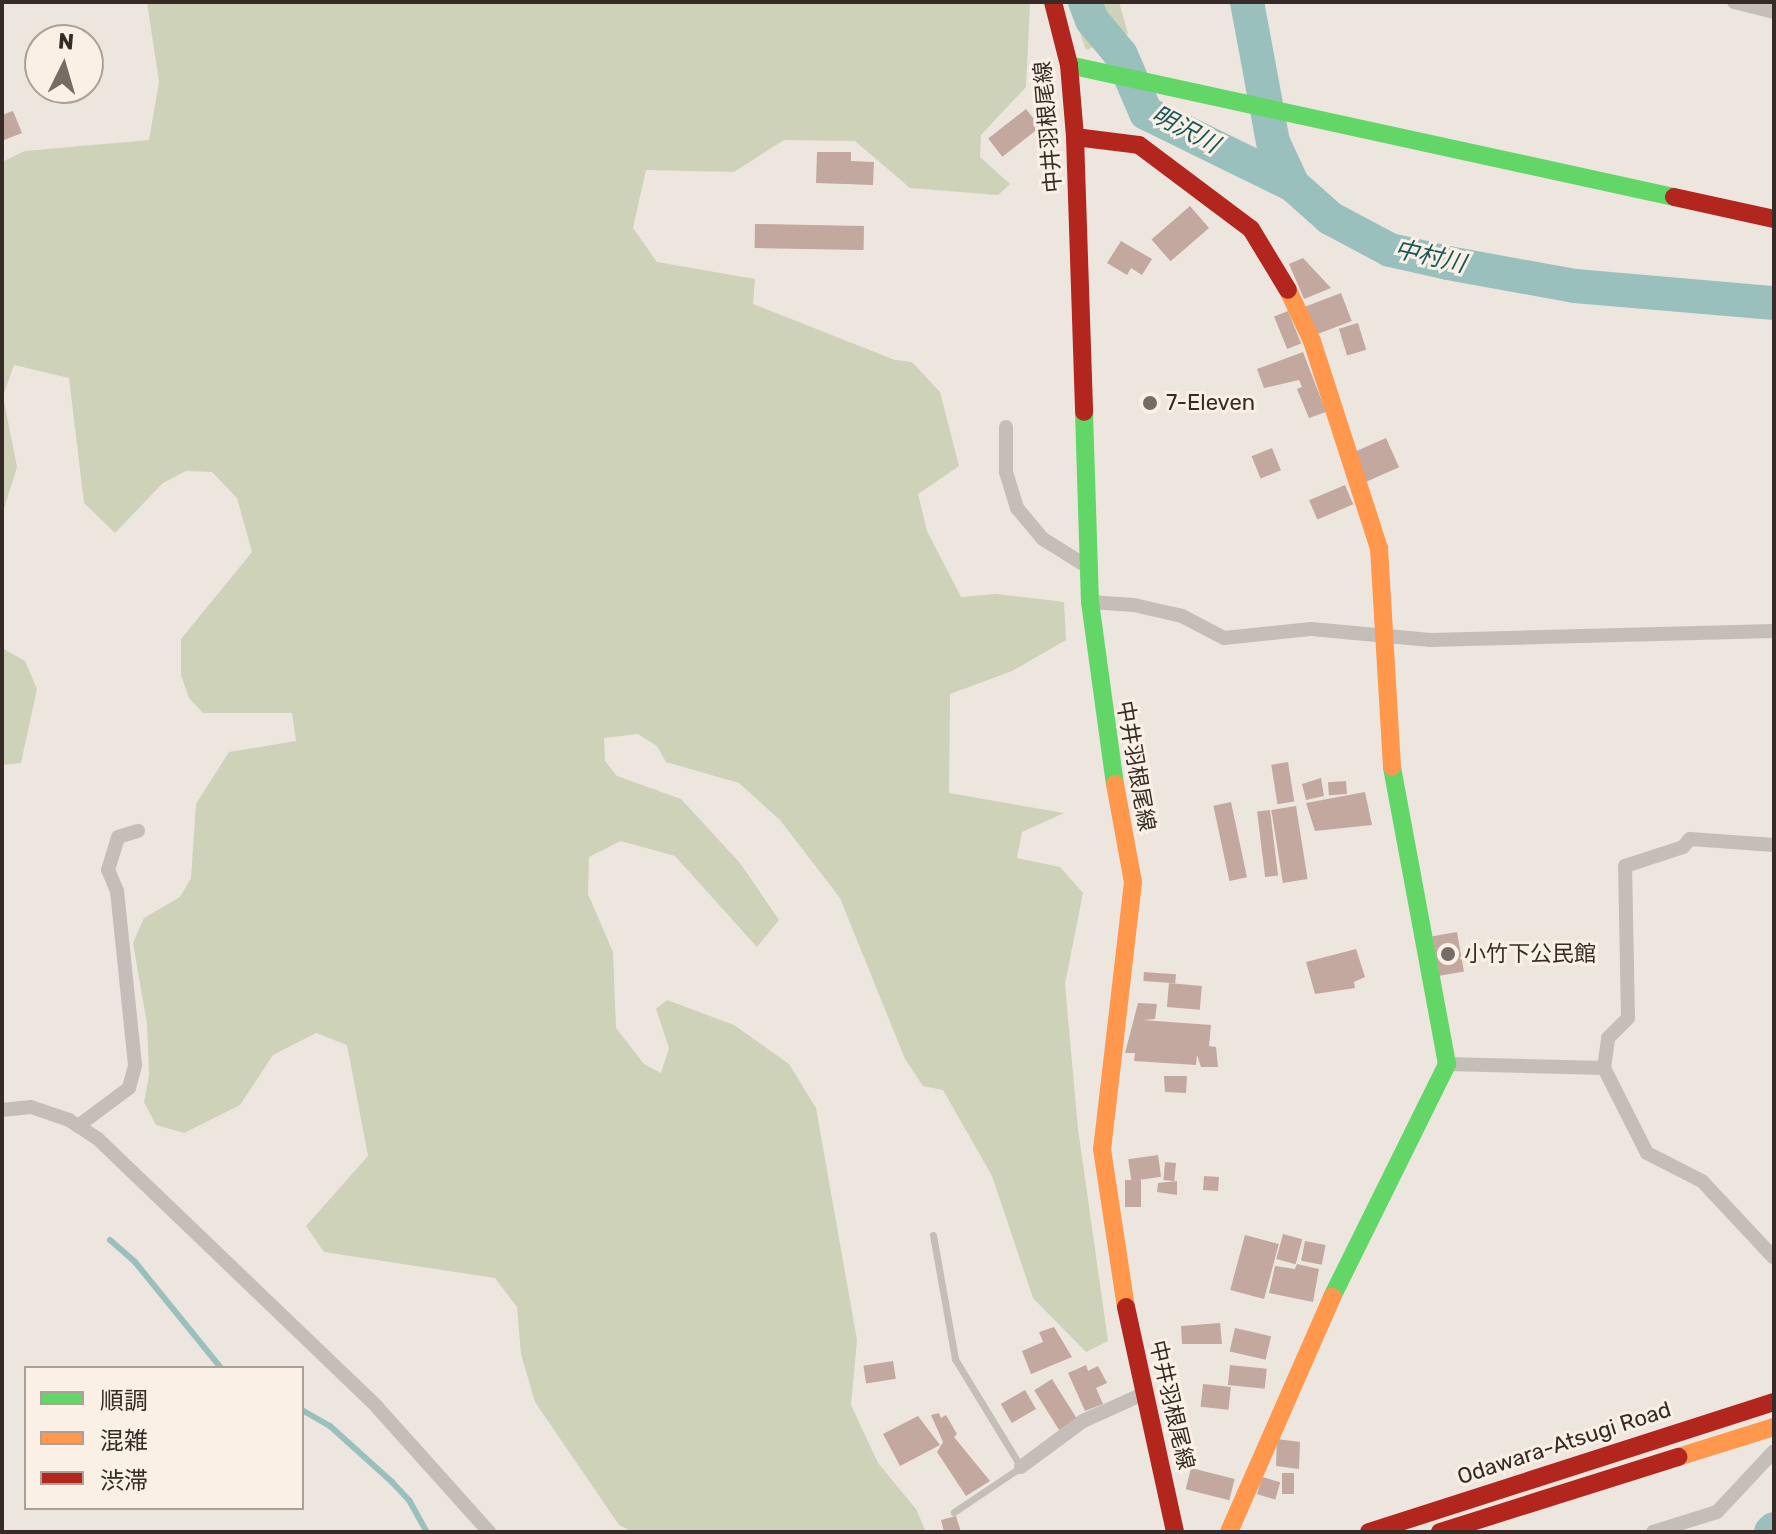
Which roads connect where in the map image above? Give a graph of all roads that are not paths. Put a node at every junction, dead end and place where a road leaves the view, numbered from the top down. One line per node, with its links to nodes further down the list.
1 (1053, 2): 4 (main road, 中井羽根尾線)
2 (1734, 2): 3 (street)
3 (1774, 12)
4 (1069, 65): 5 (main road, 中井羽根尾線); 6 (main road)
5 (1075, 137): 8 (main road, 中井羽根尾線); 11 (main road)
6 (1774, 219)
7 (1006, 427): 8 (street)
8 (1088, 567): 9 (main road, 中井羽根尾線)
9 (1090, 602): 11 (street); 20 (main road, 中井羽根尾線)
10 (1774, 631): 11 (street)
11 (1381, 635): 14 (main road)
12 (138, 831): 17 (street)
13 (1774, 845): 15 (street)
14 (1447, 1064): 15 (street); 28 (main road)
15 (1604, 1068): 19 (street)
16 (2, 1110): 17 (street)
17 (78, 1126): 26 (street)
18 (933, 1235): 24 (lane)
19 (1774, 1258)
20 (1145, 1393): 24 (street); 27 (main road, 中井羽根尾線)
21 (1774, 1402): 29 (main road, Odawara-Atsugi Road)
22 (1766, 1430): 30 (main road, Odawara-Atsugi Road)
23 (1774, 1451): 31 (street)
24 (1021, 1467): 25 (lane)
25 (954, 1512)
26 (489, 1532)
27 (1175, 1532)
28 (1229, 1532)
29 (1369, 1532)
30 (1440, 1532)
31 (1653, 1532)

